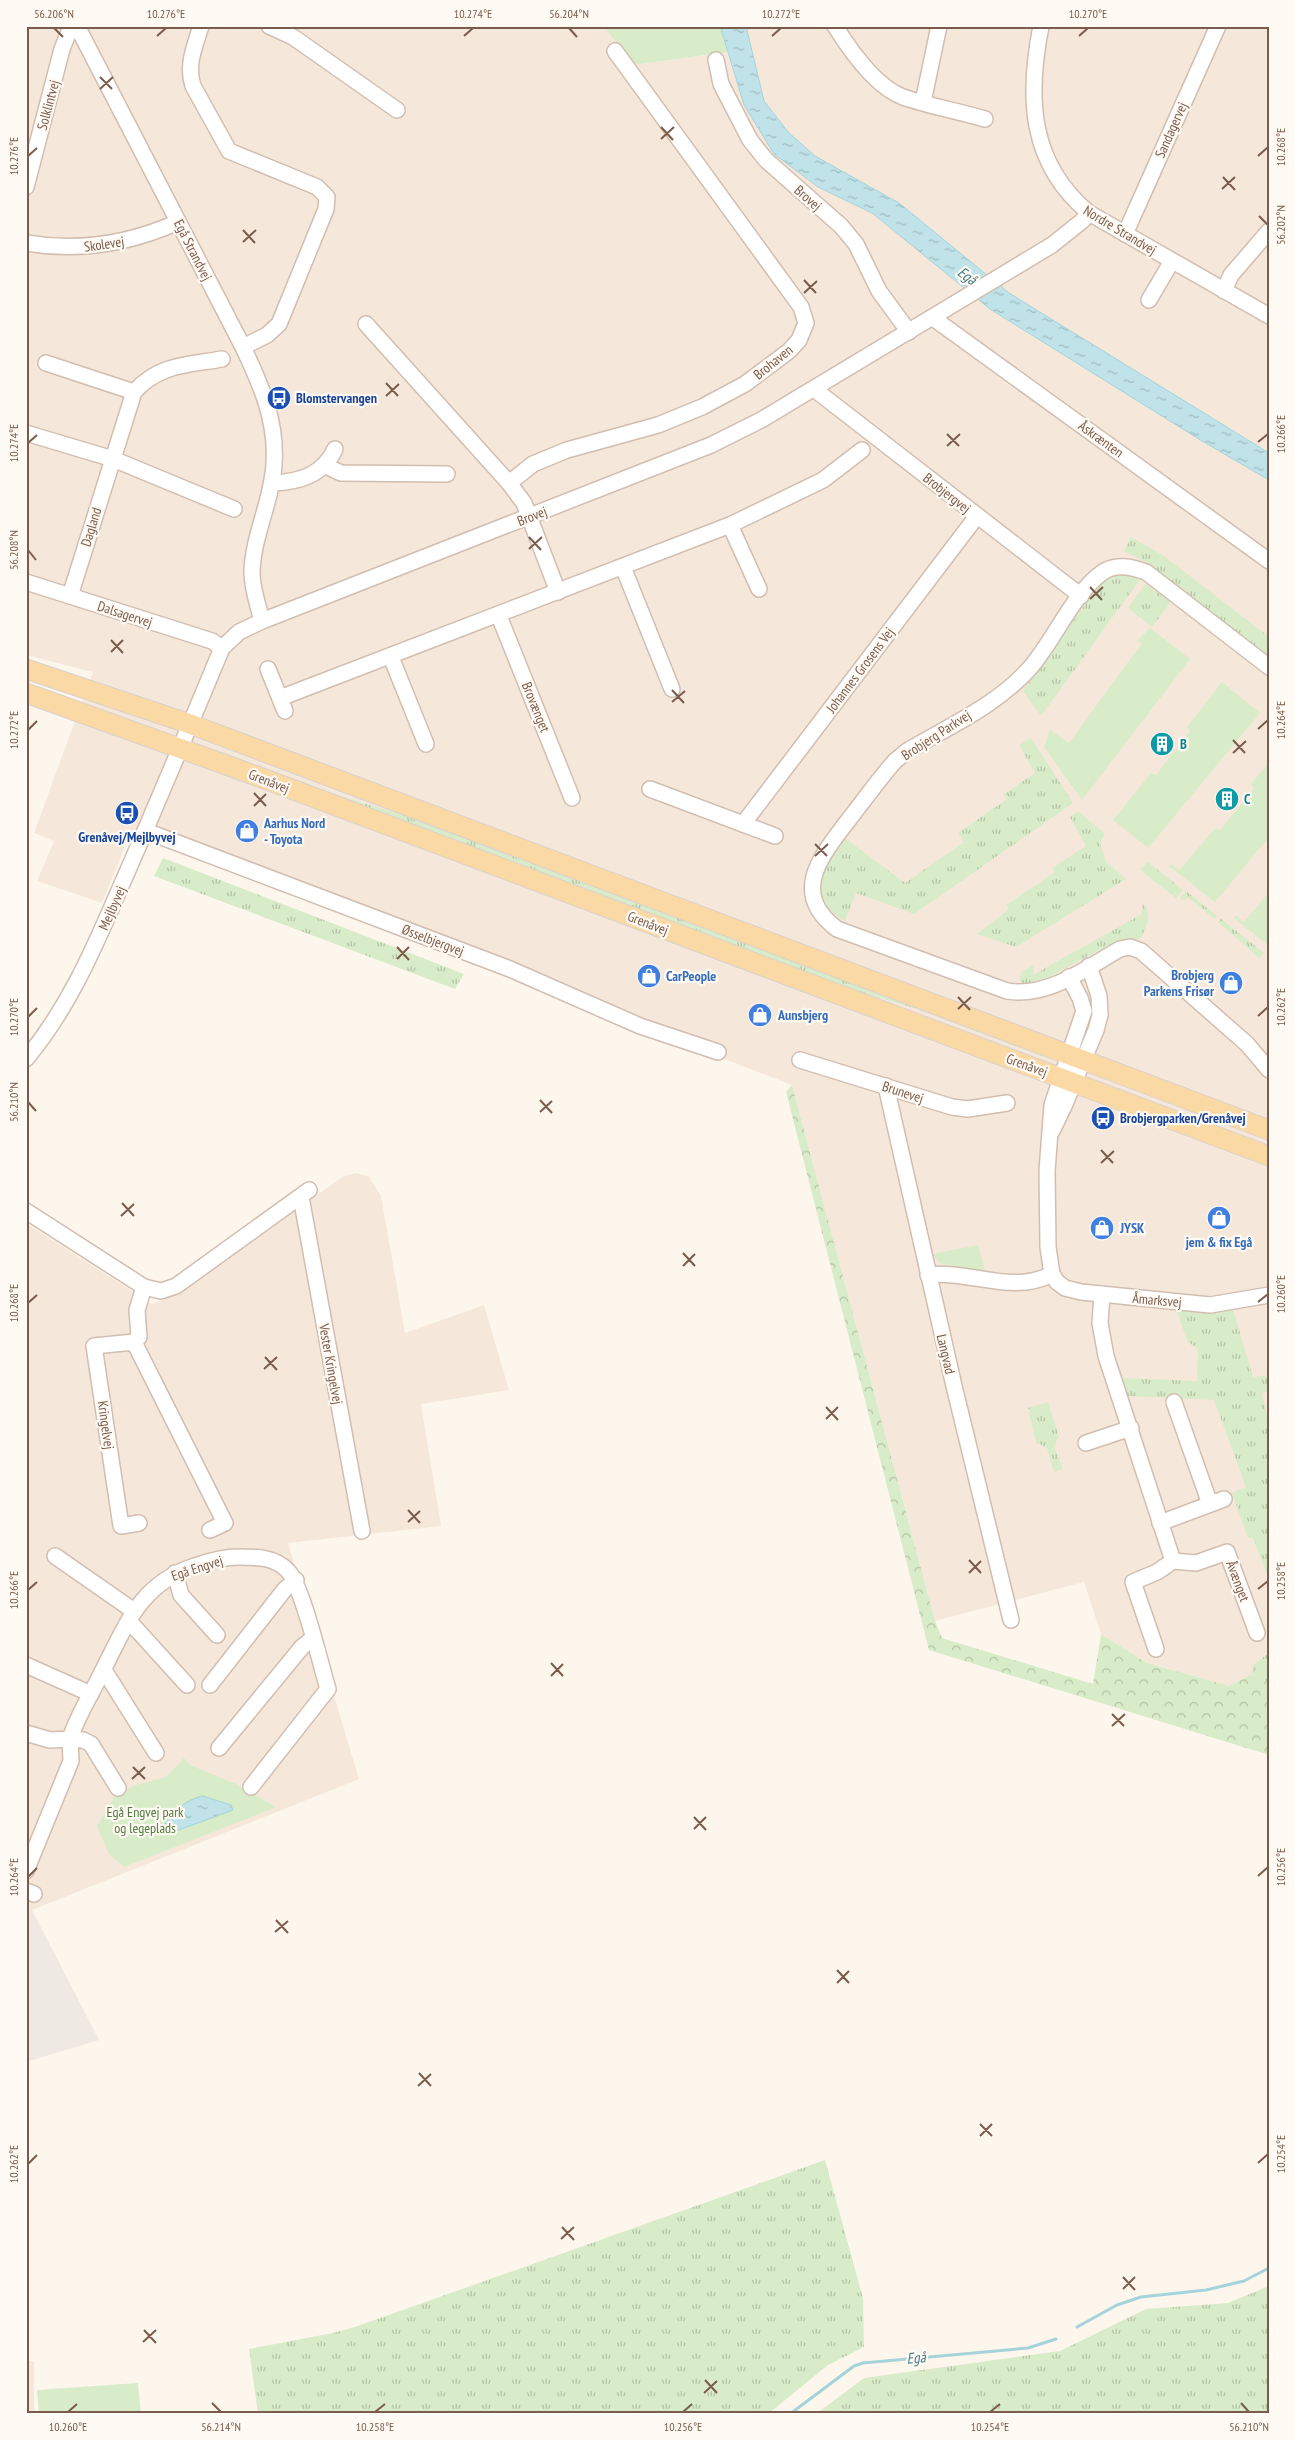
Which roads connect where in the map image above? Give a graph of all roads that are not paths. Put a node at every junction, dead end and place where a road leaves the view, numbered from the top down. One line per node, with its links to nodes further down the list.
1 (201, 26): 26 (street)
2 (269, 26): 11 (street)
3 (835, 26): 10 (street)
4 (939, 26): 10 (street)
5 (1041, 26): 14 (street, Nordre Strandvej)
6 (1218, 26): 17 (street, Sandagervej)
7 (77, 27): 13 (street, Solklintvej); 15 (street, Egå Strandvej)
8 (616, 51): 38 (street, Brohaven)
9 (716, 60): 25 (street, Brovej)
10 (923, 102): 12 (street)
11 (396, 110)
12 (985, 119)
13 (26, 187)
14 (1089, 213): 17 (street, Nordre Strandvej); 23 (street, Brovej)
15 (178, 222): 18 (street, Skolevej); 26 (street, Egå Strandvej)
16 (1269, 231): 20 (street)
17 (1125, 234): 19 (street, Nordre Strandvej)
18 (26, 243)
19 (1172, 261): 20 (street, Nordre Strandvej); 21 (street, Nordre Strandvej)
20 (1224, 291): 22 (street, Nordre Strandvej)
21 (1149, 300)
22 (1269, 316)
23 (933, 318): 25 (street, Brovej); 43 (street, Åskrænten)
24 (366, 324): 38 (street)
25 (909, 332): 29 (street, Brovej)
26 (243, 347): 37 (street, Egå Strandvej)
27 (222, 359): 30 (street)
28 (46, 363): 30 (street)
29 (814, 389): 40 (street, Brobjergvej); 41 (street, Brovej)
30 (134, 392): 34 (street, Dagland)
31 (26, 433): 34 (street)
32 (335, 449): 35 (street)
33 (862, 450): 42 (street)
34 (112, 459): 39 (street); 48 (street, Dagland)
35 (326, 466): 36 (street); 37 (street)
36 (447, 474)
37 (272, 483): 51 (street, Egå Strandvej)
38 (509, 483): 41 (street)
39 (234, 509)
40 (977, 516): 49 (street, Brobjergvej); 64 (street, Johannes Grosens Vej)
41 (529, 517): 47 (street); 51 (street, Brovej)
42 (730, 525): 44 (street); 46 (street)
43 (1269, 561)
44 (623, 567): 47 (street); 57 (street)
45 (26, 582): 48 (street, Dalsagervej)
46 (759, 589)
47 (558, 592): 50 (street)
48 (70, 596): 52 (street, Dalsagervej)
49 (1081, 596): 54 (street, Brobjerg Parkvej); 68 (street, Brobjerg Parkvej)
50 (499, 616): 53 (street); 63 (street, Brovænget)
51 (262, 621): 52 (street, Brovej)
52 (222, 648): 59 (street, Brovej)
53 (391, 657): 56 (street); 60 (street)
54 (1269, 667)
55 (26, 669): 59 (main road, Grenåvej)
56 (268, 669)
57 (672, 688)
58 (26, 693): 61 (main road, Grenåvej)
59 (190, 724): 61 (street, Brovej); 71 (main road, Grenåvej)
60 (426, 744)
61 (180, 748): 65 (street, Mejlbyvej); 74 (main road, Grenåvej)
62 (650, 789): 64 (street)
63 (572, 798)
64 (743, 824): 66 (street)
65 (146, 831): 69 (street, Øsselbjergvej); 70 (street, Mejlbyvej)
66 (775, 836)
67 (1089, 966): 68 (street, Brobjerg Parkvej); 71 (street); 73 (street, Brobjerg Parkvej)
68 (1069, 977): 71 (street)
69 (718, 1052)
70 (26, 1058)
71 (1077, 1058): 74 (street); 77 (main road, Grenåvej)
72 (800, 1060): 75 (street, Brunevej)
73 (1269, 1070)
74 (1068, 1080): 78 (main road, Grenåvej); 80 (street)
75 (886, 1086): 76 (street, Brunevej); 81 (street, Langvad)
76 (1007, 1103)
77 (1269, 1130)
78 (1269, 1156)
79 (26, 1210): 82 (street)
80 (1052, 1274): 81 (street); 83 (street, Åmarksvej)
81 (928, 1275): 98 (street, Langvad)
82 (144, 1287): 85 (street); 92 (street, Vester Kringelvej)
83 (1102, 1294): 84 (street, Åmarksvej); 87 (street)
84 (1269, 1295)
85 (134, 1342): 89 (street, Kringelvej); 91 (street)
86 (1174, 1402): 90 (street)
87 (1131, 1428): 88 (street); 90 (street)
88 (1086, 1443)
89 (139, 1523)
90 (1160, 1523): 94 (street)
91 (210, 1530)
92 (362, 1531)
93 (55, 1556): 97 (street)
94 (1173, 1561): 99 (street, Åvænget); 102 (street)
95 (175, 1573): 96 (street, Egå Engvej); 97 (street, Egå Engvej); 100 (street)
96 (296, 1580): 101 (street); 106 (street)
97 (132, 1616): 104 (street, Egå Engvej); 105 (street)
98 (1011, 1620)
99 (1257, 1633)
100 (217, 1635)
101 (313, 1638): 110 (street); 113 (street)
102 (1156, 1649)
103 (26, 1665): 107 (street)
104 (104, 1670): 107 (street, Egå Engvej); 111 (street)
105 (187, 1685)
106 (210, 1685)
107 (91, 1694): 109 (street, Egå Engvej)
108 (27, 1736): 109 (street)
109 (70, 1739): 112 (street); 114 (street, Egå Engvej)
110 (219, 1748)
111 (156, 1753)
112 (118, 1788)
113 (253, 1788)
114 (26, 1871)

